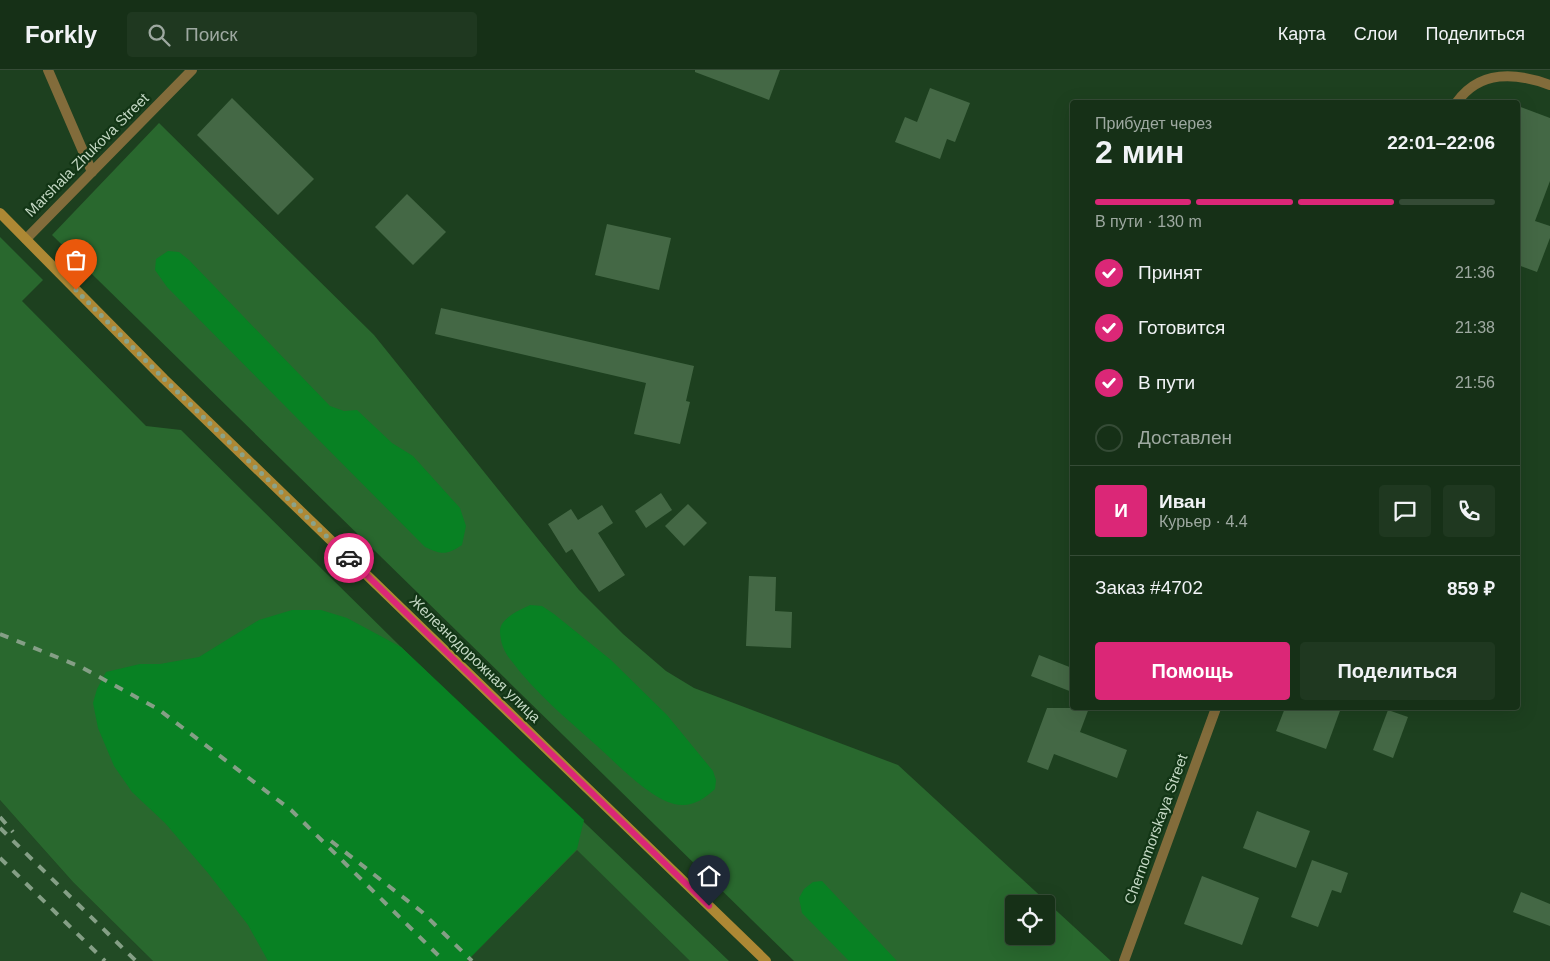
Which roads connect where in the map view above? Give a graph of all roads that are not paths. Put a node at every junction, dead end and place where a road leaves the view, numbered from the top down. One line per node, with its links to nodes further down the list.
1 (48, 70): 5 (street)
2 (192, 70): 5 (street, Marshala Zhukova Street)
3 (1550, 85): 4 (street)
4 (1459, 100)
5 (92, 172): 7 (street, Marshala Zhukova Street)
6 (0, 213): 7 (main road, Железнодорожная улица)
7 (26, 239): 9 (main road, Железнодорожная улица)
8 (1215, 710): 10 (street, Chernomorskaya Street)
9 (766, 961)
10 (1124, 961)

